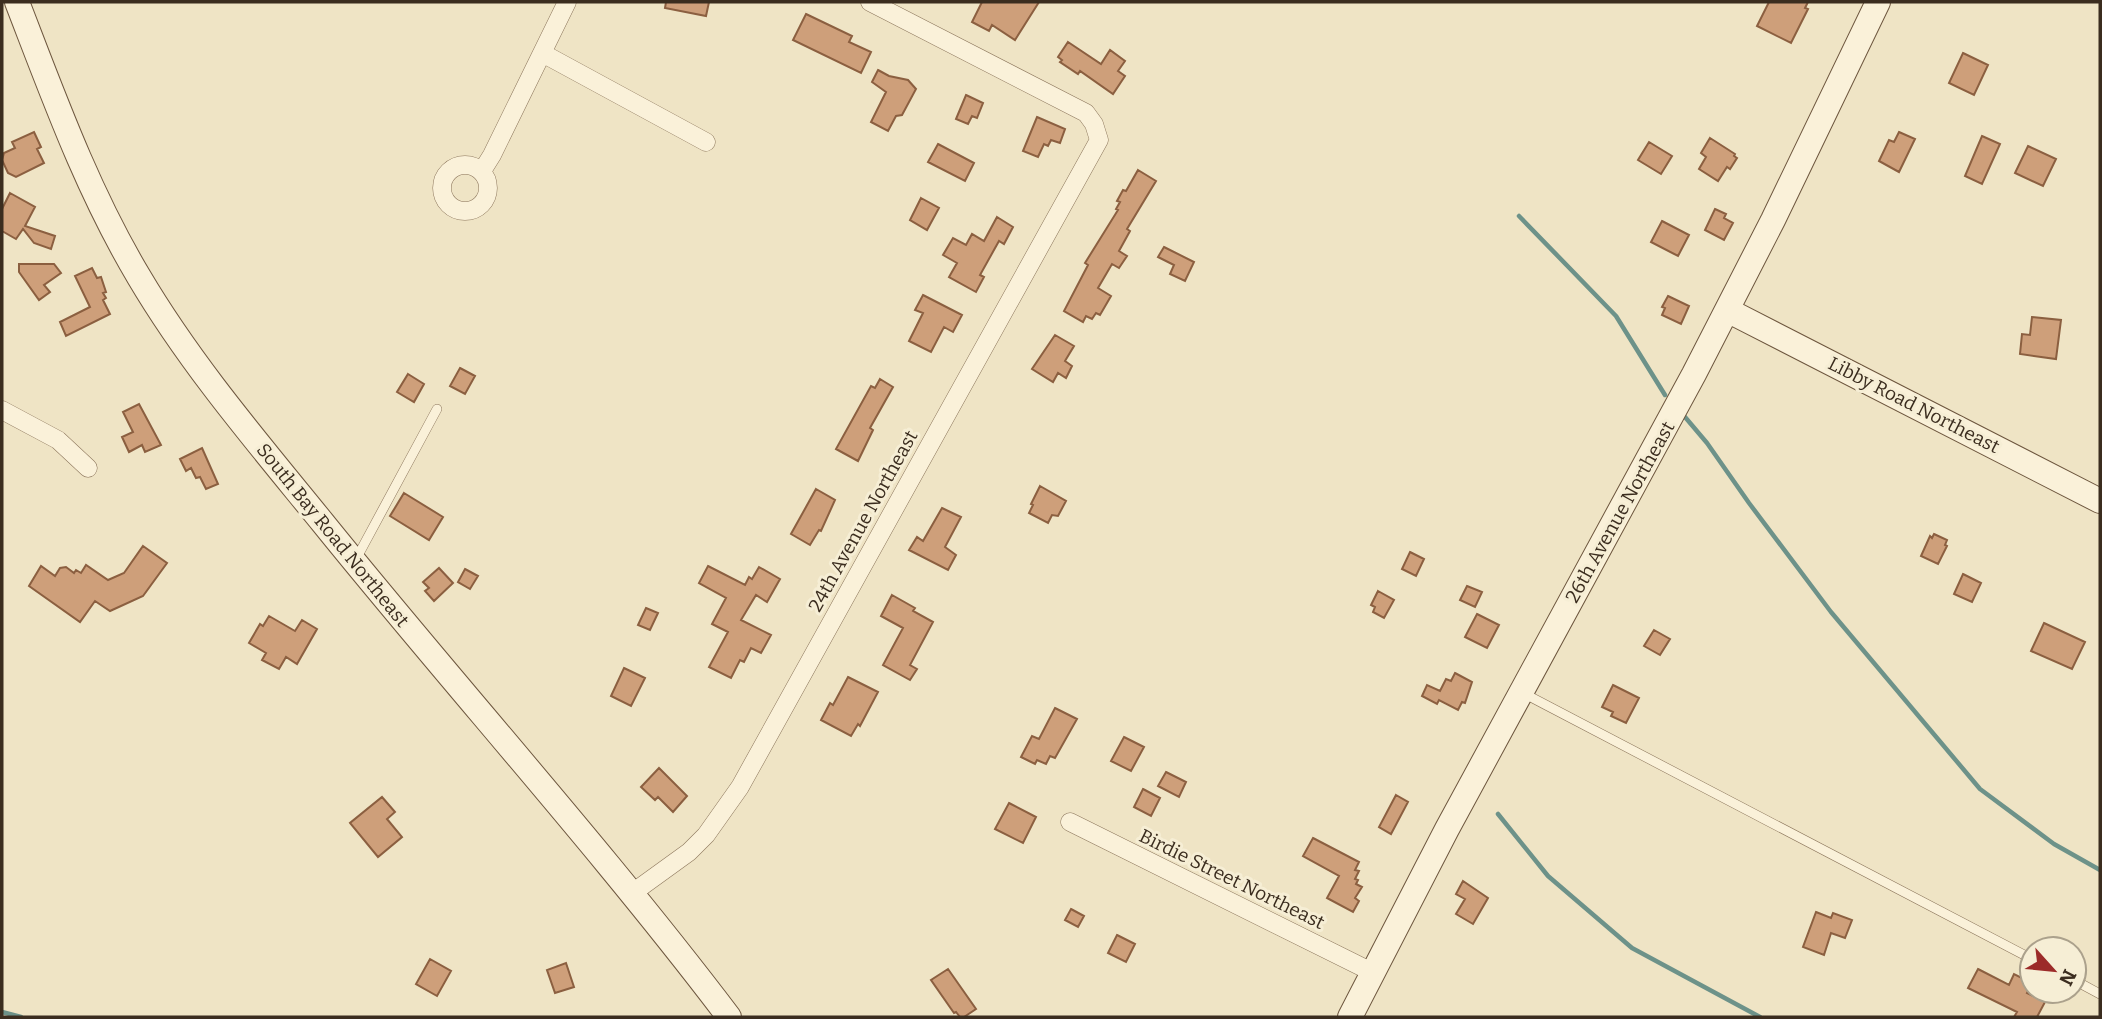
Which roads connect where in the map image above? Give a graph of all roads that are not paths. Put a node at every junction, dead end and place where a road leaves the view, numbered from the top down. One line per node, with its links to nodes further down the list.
1 (18, 2): 13 (street, South Bay Road Northeast)
2 (567, 2): 5 (street)
3 (870, 2): 16 (street, 24th Avenue Northeast)
4 (1878, 2): 8 (street, 26th Avenue Northeast)
5 (542, 53): 6 (street); 7 (street)
6 (706, 142)
7 (482, 171)
8 (1727, 310): 12 (street, Libby Road Northeast); 14 (street, 26th Avenue Northeast)
9 (437, 409): 13 (lane)
10 (2, 410): 11 (street)
11 (88, 468)
12 (2100, 501)
13 (355, 562): 16 (street, South Bay Road Northeast)
14 (1522, 693): 17 (lane); 18 (street, 26th Avenue Northeast)
15 (1070, 822): 18 (street, Birdie Street Northeast)
16 (631, 894): 19 (street, South Bay Road Northeast)
17 (2018, 951)
18 (1374, 973): 20 (street, 26th Avenue Northeast)
19 (729, 1017)
20 (1350, 1017)

